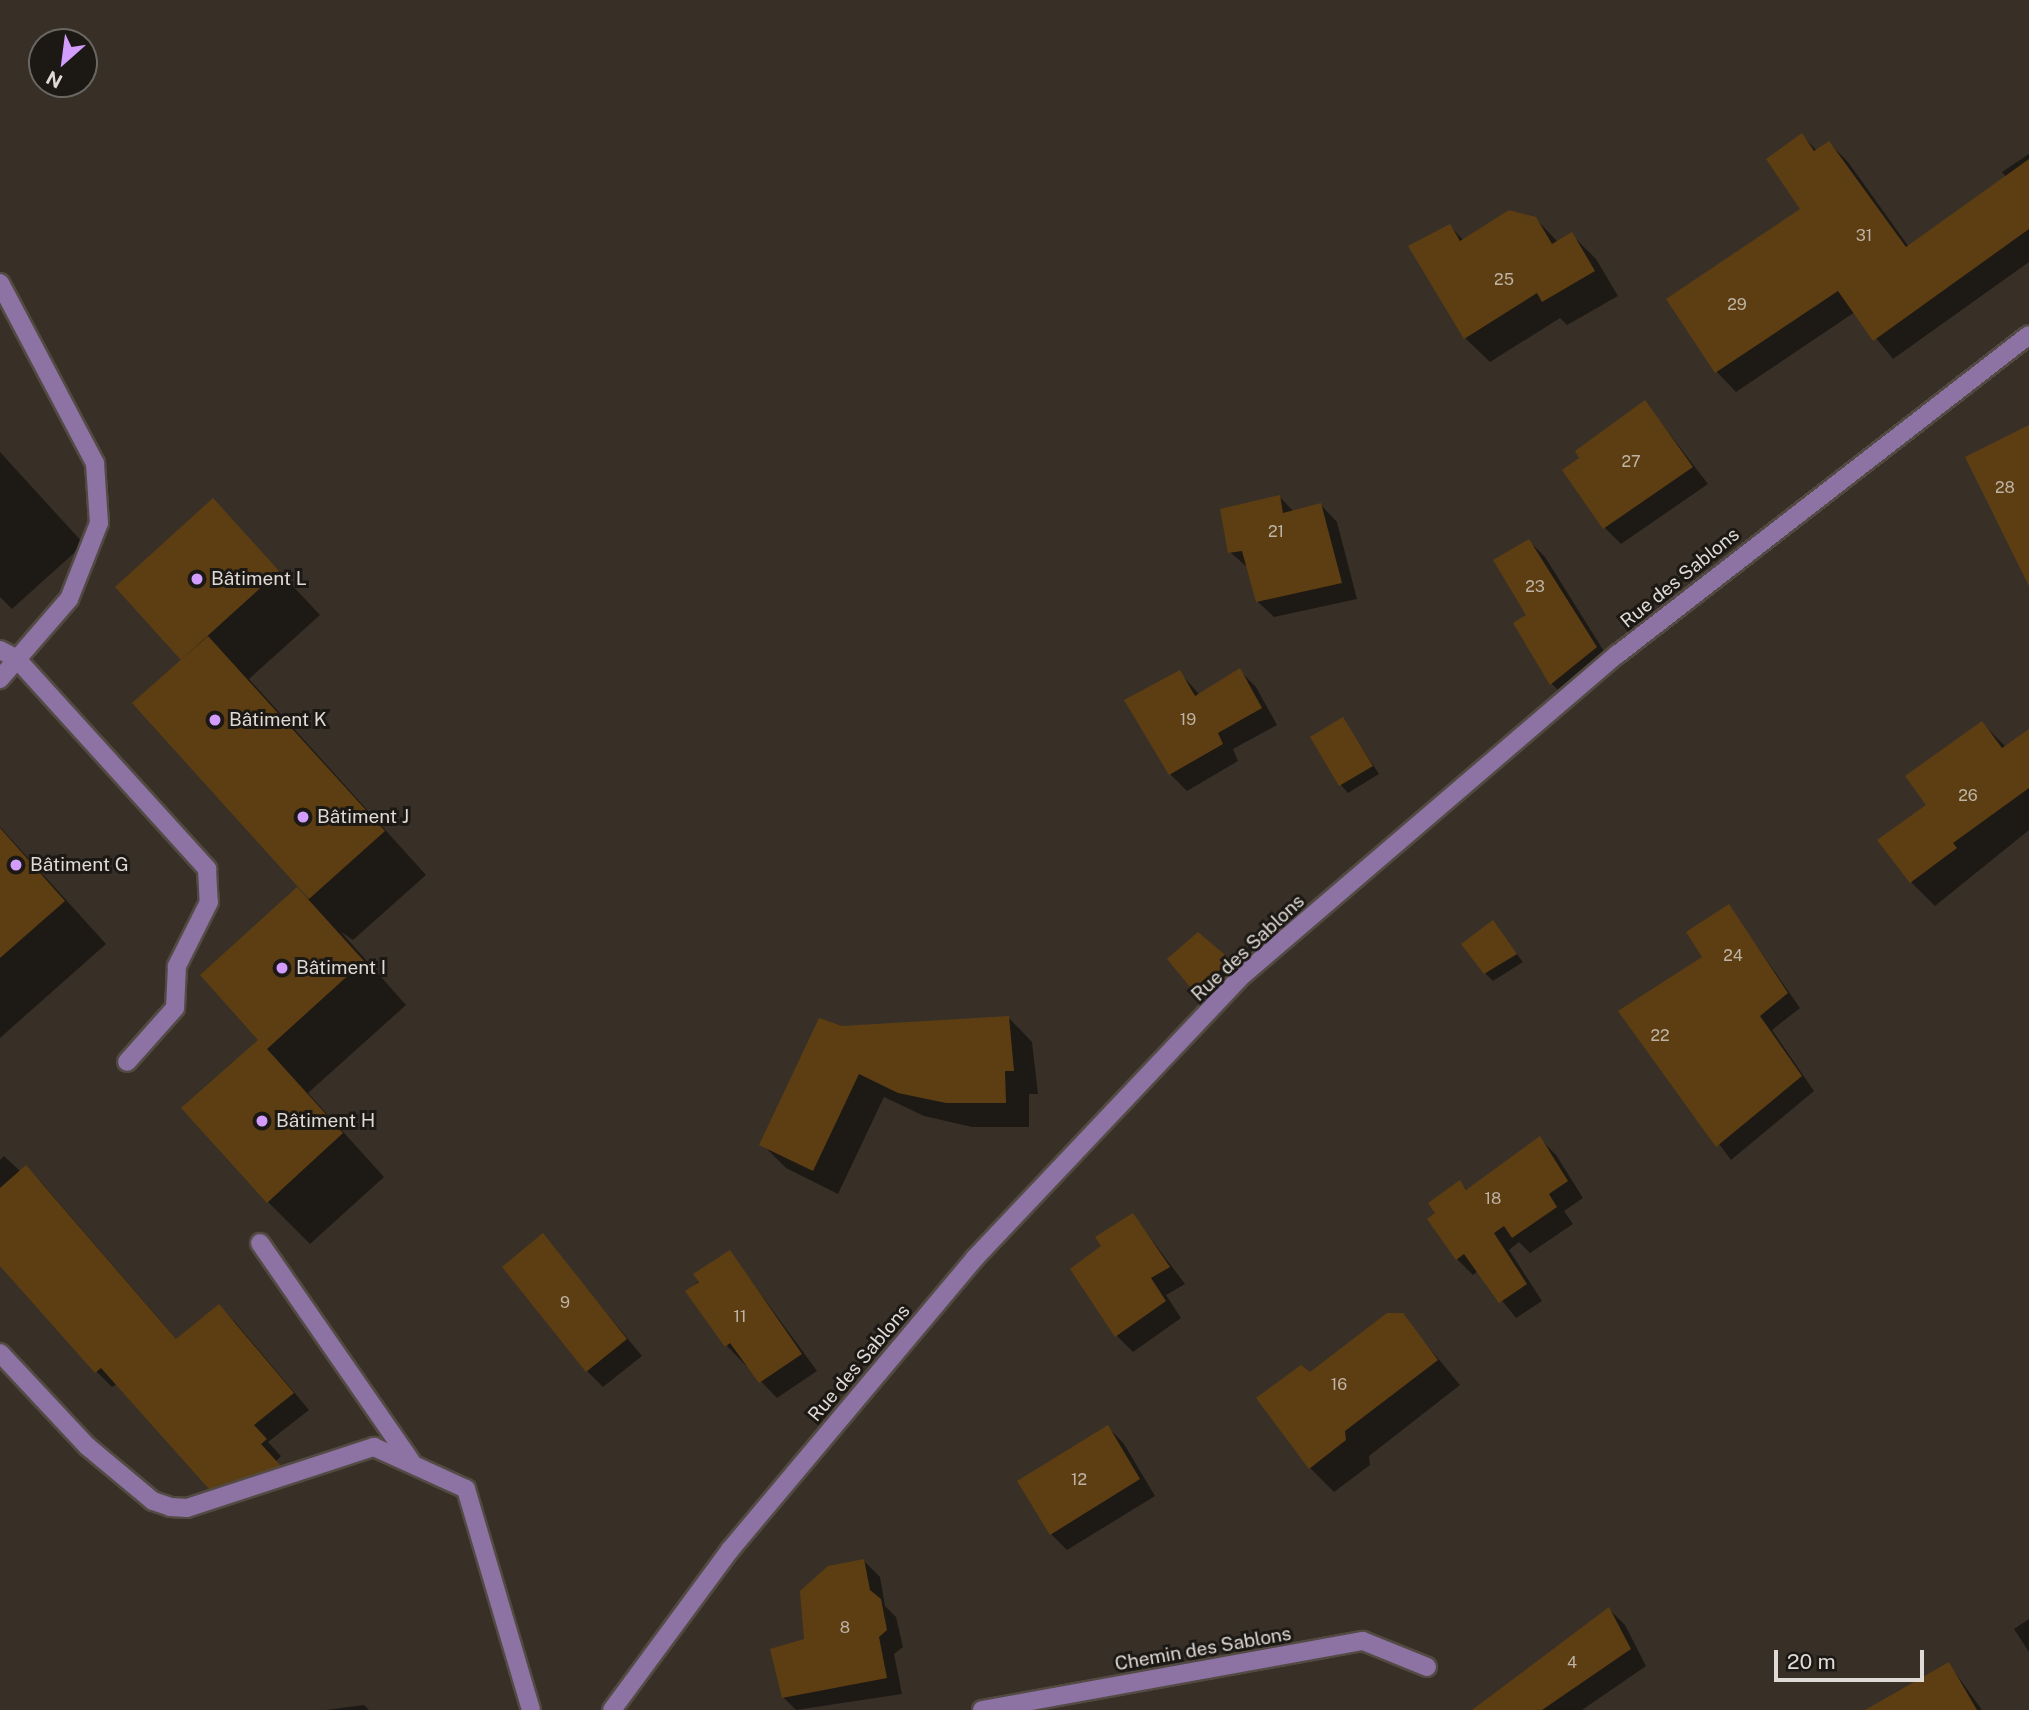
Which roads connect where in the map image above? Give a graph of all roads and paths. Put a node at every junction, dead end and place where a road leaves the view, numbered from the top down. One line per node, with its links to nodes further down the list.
1 (0, 284): 3 (street)
2 (2029, 335): 11 (street, Rue des Sablons)
3 (8, 654): 4 (street); 5 (street)
4 (0, 679)
5 (127, 1062)
6 (260, 1244): 8 (street)
7 (0, 1353): 8 (street)
8 (411, 1461): 10 (street)
9 (1427, 1667): 12 (street, Chemin des Sablons)
10 (531, 1710)
11 (612, 1710)
12 (982, 1710)

